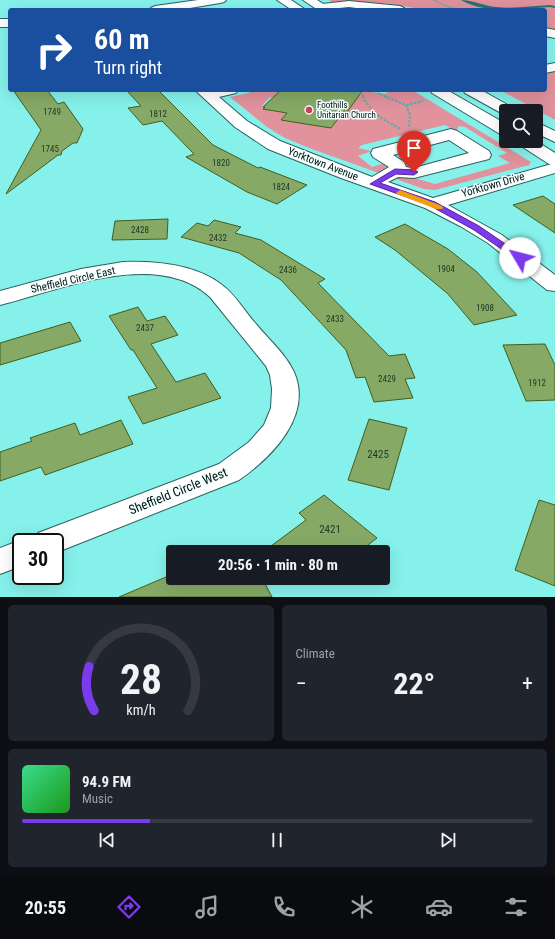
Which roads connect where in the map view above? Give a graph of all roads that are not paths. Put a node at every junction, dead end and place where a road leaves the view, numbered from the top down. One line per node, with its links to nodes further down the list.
1 (220, 0): 4 (street)
2 (282, 0): 6 (street)
3 (309, 0): 7 (street)
4 (172, 3): 5 (street)
5 (160, 8)
6 (296, 8)
7 (322, 8)
8 (329, 8): 9 (street)
9 (383, 8)
10 (205, 92): 21 (street, Yorktown Avenue)
11 (440, 92): 14 (street)
12 (474, 92): 13 (street)
13 (499, 106)
14 (499, 127)
15 (543, 131): 16 (street)
16 (555, 137)
17 (535, 148): 18 (street)
18 (555, 160)
19 (555, 168): 22 (street, Yorktown Drive)
20 (395, 171): 20 (street); 21 (street)
21 (374, 184): 22 (street, Yorktown Avenue)
22 (432, 204): 23 (street, Yorktown Avenue)
23 (555, 285)
24 (0, 298): 25 (street, Sheffield Circle East)
25 (246, 327): 26 (street, Sheffield Circle West)
26 (64, 536)
27 (12, 556): 28 (street)
28 (0, 561)

